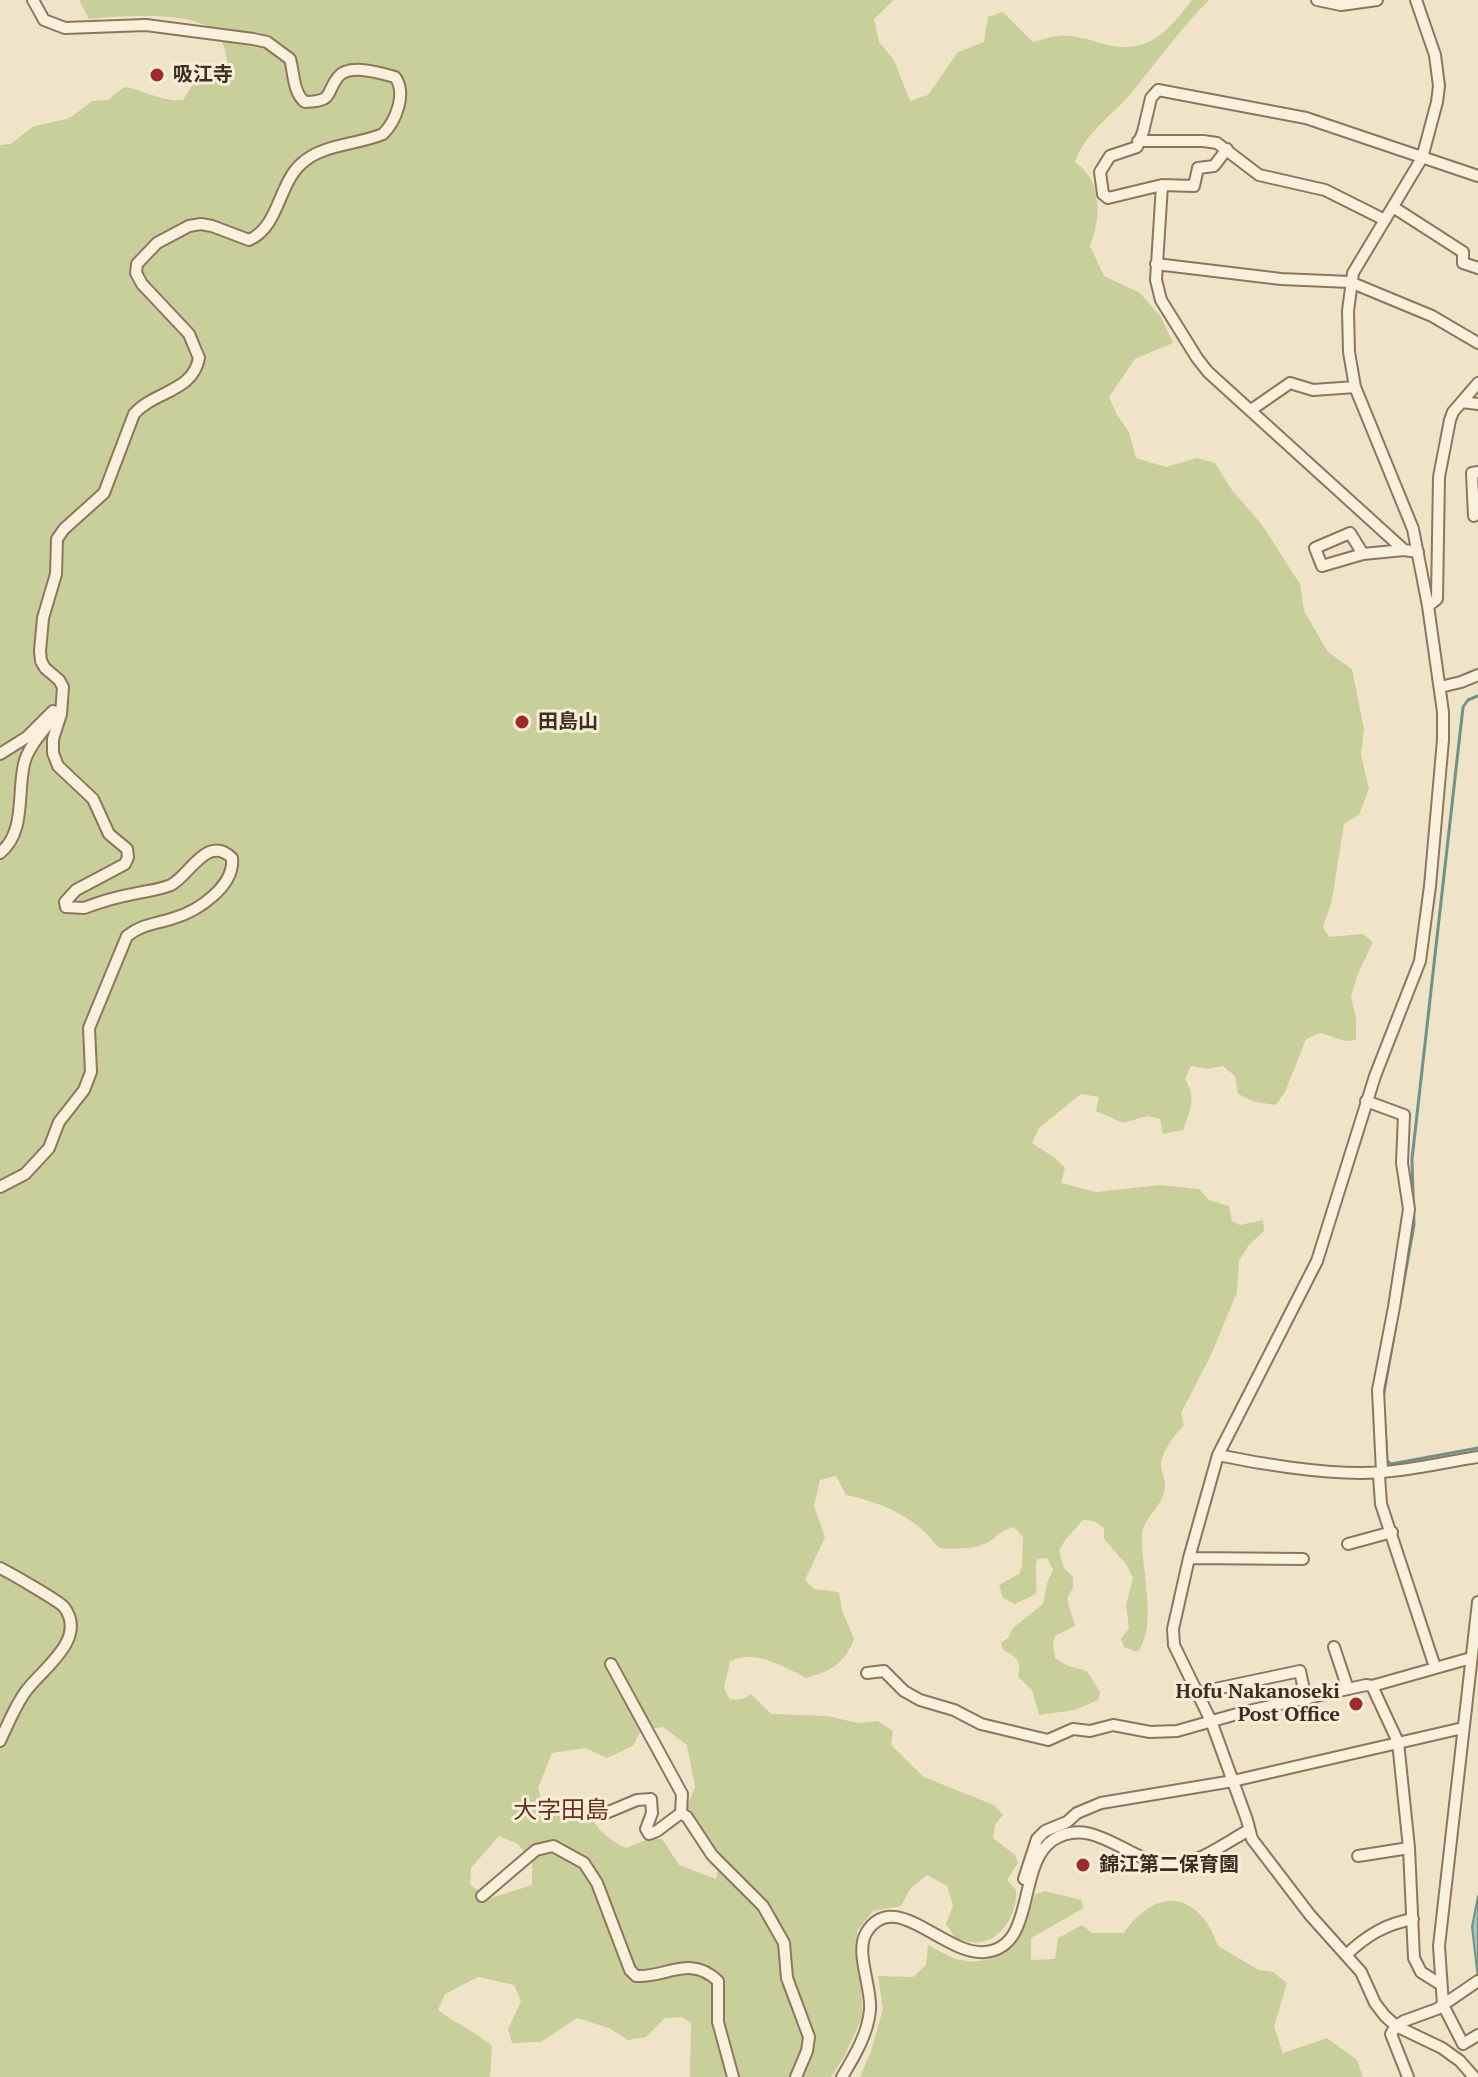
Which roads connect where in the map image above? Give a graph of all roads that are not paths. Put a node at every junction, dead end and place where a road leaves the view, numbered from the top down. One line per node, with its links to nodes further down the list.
1 (33, 0): 29 (street)
2 (1317, 0): 3 (street)
3 (1377, 0)
4 (1416, 0): 7 (street)
5 (1138, 141): 6 (street); 7 (street); 9 (street)
6 (1227, 149): 9 (street); 11 (street)
7 (1422, 158): 8 (street); 10 (street)
8 (1478, 176)
9 (1162, 185): 12 (street)
10 (1393, 207): 11 (street); 13 (street)
11 (1385, 220): 14 (street)
12 (1156, 264): 14 (street); 20 (street)
13 (1478, 268)
14 (1350, 282): 15 (street); 17 (street)
15 (1478, 343)
16 (1478, 383): 18 (street)
17 (1355, 387): 20 (street); 24 (street)
18 (1462, 402): 19 (street); 26 (street)
19 (1478, 404)
20 (1251, 410): 23 (street)
21 (1478, 472): 22 (street)
22 (1474, 516)
23 (1404, 550): 24 (street); 25 (street)
24 (1418, 552): 26 (street)
25 (1363, 554)
26 (1428, 606): 28 (street)
27 (1478, 675): 28 (street)
28 (1440, 687): 32 (street)
29 (59, 709): 30 (street); 31 (street); 33 (street)
30 (0, 754)
31 (0, 853)
32 (1366, 1101): 34 (street); 36 (street)
33 (0, 1187)
34 (1218, 1455): 36 (street); 39 (street)
35 (1478, 1457): 36 (street)
36 (1382, 1472): 37 (street)
37 (1392, 1532): 38 (street); 46 (street)
38 (1348, 1544)
39 (1189, 1558): 40 (street); 50 (street)
40 (1303, 1559)
41 (0, 1568): 54 (street)
42 (1478, 1602): 44 (street)
43 (1334, 1647): 49 (street)
44 (1471, 1658): 46 (street); 53 (street)
45 (611, 1664): 58 (street)
46 (1435, 1667): 48 (street)
47 (867, 1673): 52 (street)
48 (1372, 1686): 49 (street); 55 (street)
49 (1348, 1689): 51 (street)
50 (1196, 1693): 51 (street); 52 (street)
51 (1306, 1700): 52 (street)
52 (1211, 1721): 56 (street)
53 (1463, 1728): 55 (street); 67 (street)
54 (0, 1741)
55 (1398, 1742): 56 (street); 60 (street)
56 (1233, 1781): 59 (street); 62 (street)
57 (606, 1813): 58 (street)
58 (681, 1813): 74 (street)
59 (1249, 1830): 62 (street); 65 (street)
60 (1409, 1848): 61 (street); 64 (street)
61 (1358, 1856)
62 (1027, 1895): 75 (street)
63 (482, 1896): 71 (street)
64 (1413, 1919): 65 (street); 67 (street)
65 (1346, 1955): 69 (street)
66 (1476, 1982): 68 (street)
67 (1440, 1984): 68 (street)
68 (1443, 2005): 69 (street); 70 (street)
69 (1396, 2026): 76 (street); 77 (street)
70 (1478, 2035)
71 (729, 2064): 72 (street); 73 (street)
72 (726, 2077)
73 (733, 2077)
74 (796, 2077)
75 (842, 2077)
76 (1408, 2077)
77 (1474, 2077)

